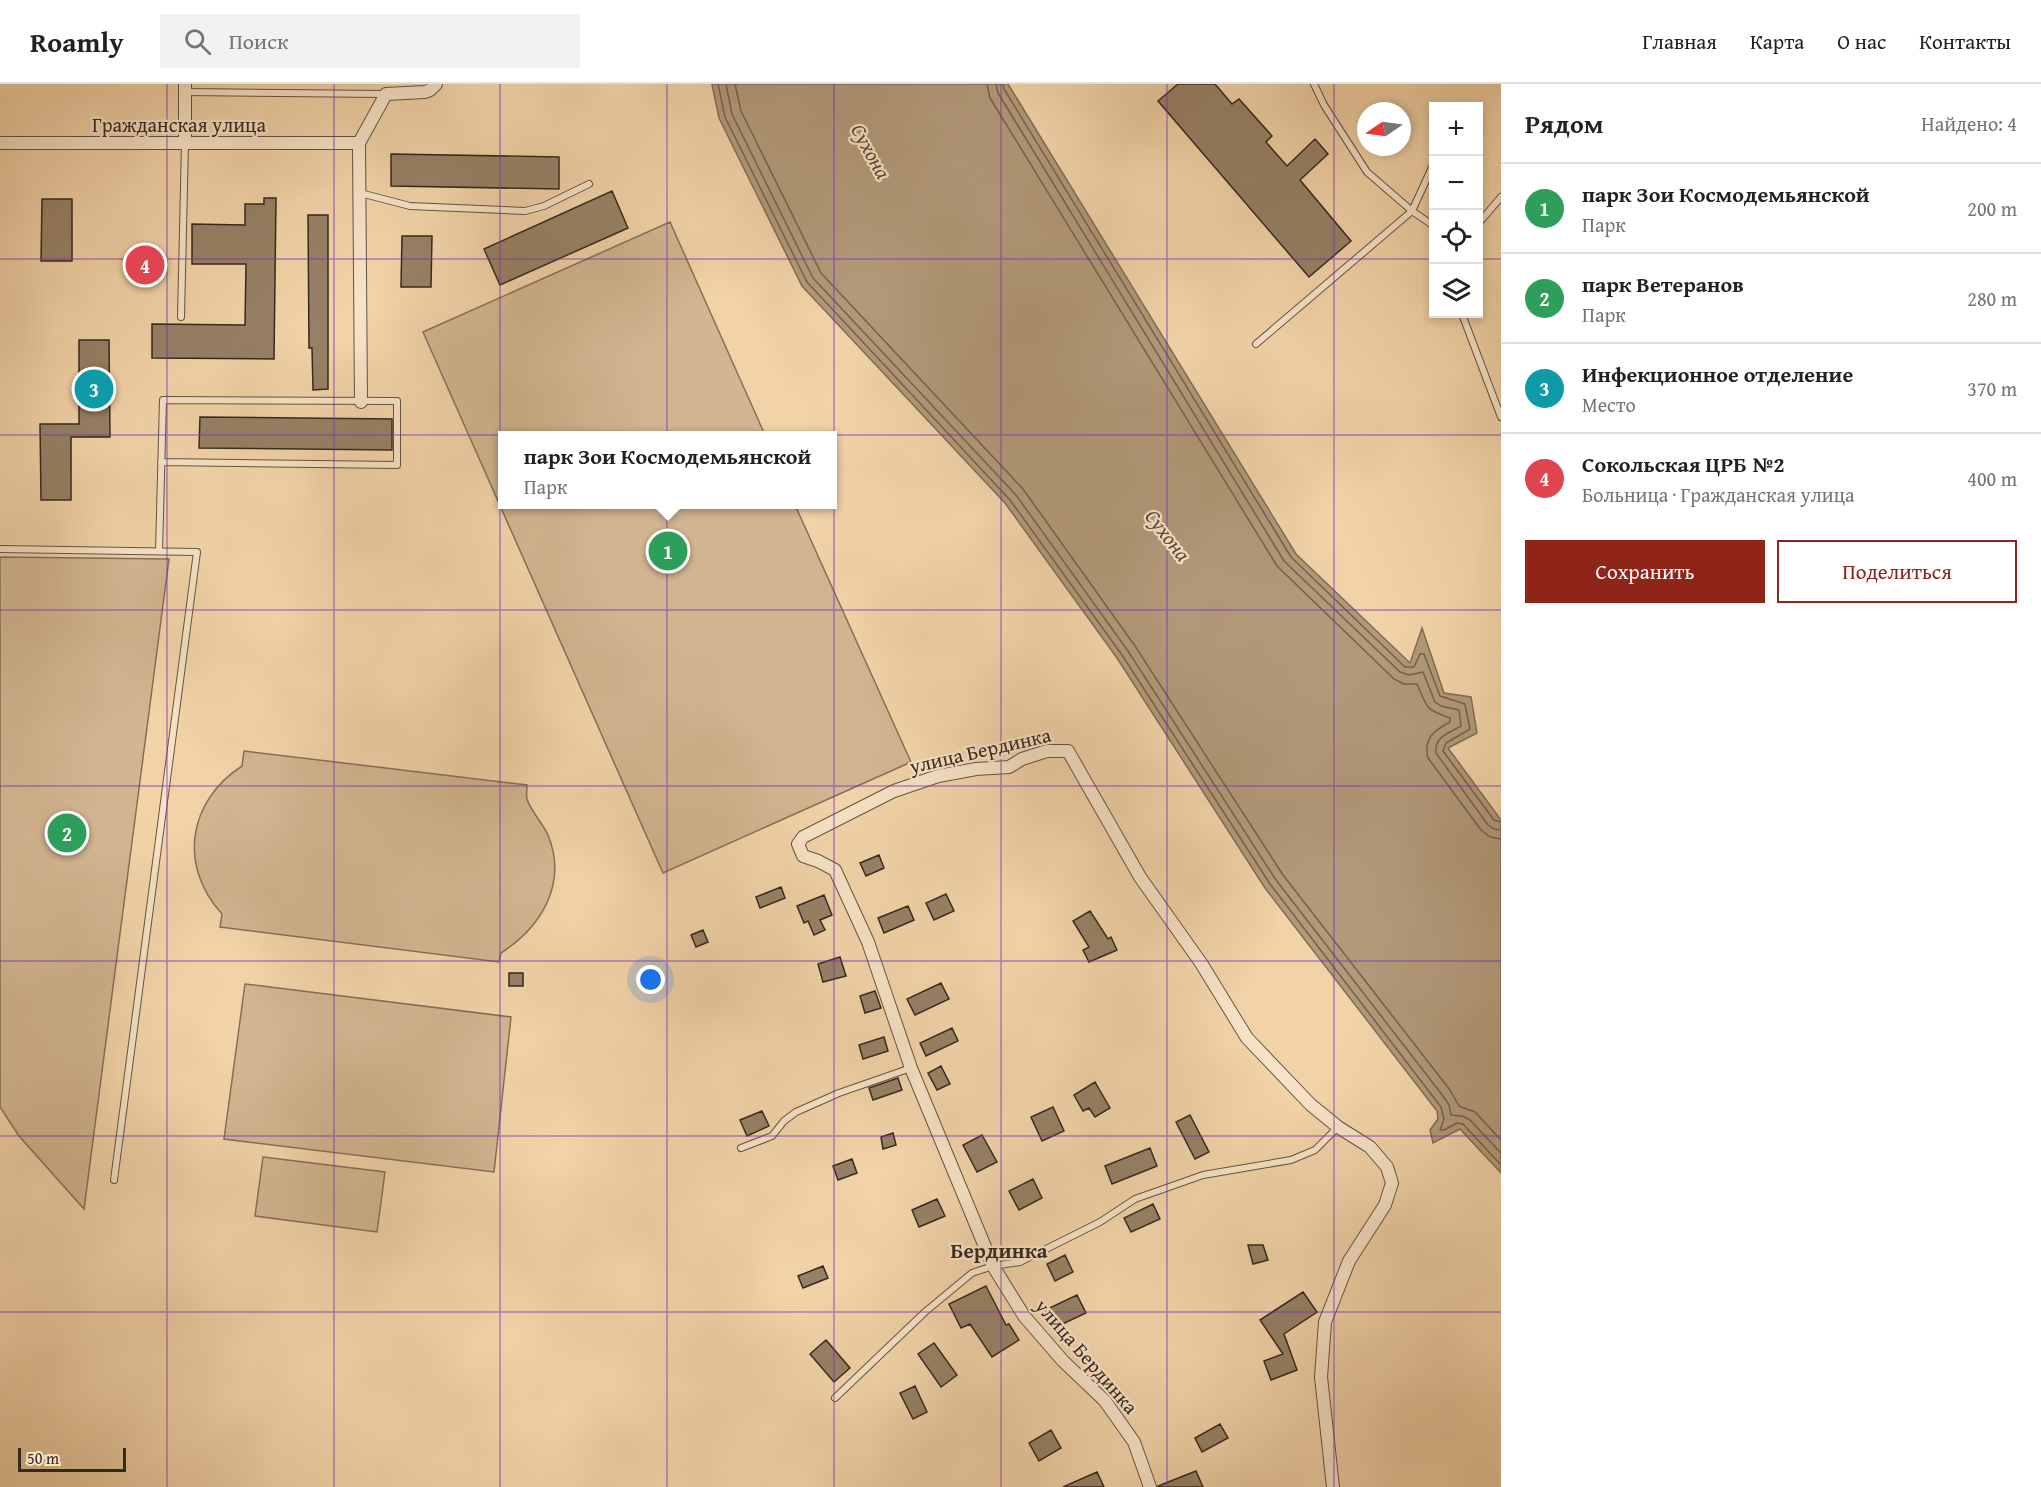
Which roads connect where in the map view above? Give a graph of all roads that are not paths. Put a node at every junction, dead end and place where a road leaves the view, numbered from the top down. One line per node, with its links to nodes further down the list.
1 (436, 84): 4 (street)
2 (1314, 84): 12 (lane)
3 (185, 88): 4 (lane); 6 (street)
4 (386, 94): 7 (street)
5 (0, 143): 6 (street, Гражданская улица)
6 (185, 143): 7 (street, Гражданская улица); 15 (lane)
7 (359, 143): 10 (street)
8 (1429, 174): 12 (lane)
9 (589, 184): 10 (lane)
10 (359, 193): 18 (street)
11 (1501, 197): 13 (lane)
12 (1412, 212): 14 (lane); 17 (lane)
13 (1483, 219)
14 (1429, 223)
15 (181, 317)
16 (1464, 318): 19 (lane)
17 (1256, 344)
18 (360, 402): 20 (lane); 20 (lane)
19 (1501, 417)
20 (161, 462): 22 (lane)
21 (0, 549): 22 (lane)
22 (159, 551): 26 (lane)
23 (911, 1068): 24 (street, улица Бердинка); 25 (lane); 27 (street, улица Бердинка)
24 (1338, 1127): 27 (lane); 30 (street, улица Бердинка)
25 (741, 1148)
26 (114, 1180)
27 (993, 1266): 28 (lane); 29 (street, улица Бердинка)
28 (835, 1398)
29 (1149, 1487)
30 (1333, 1487)

